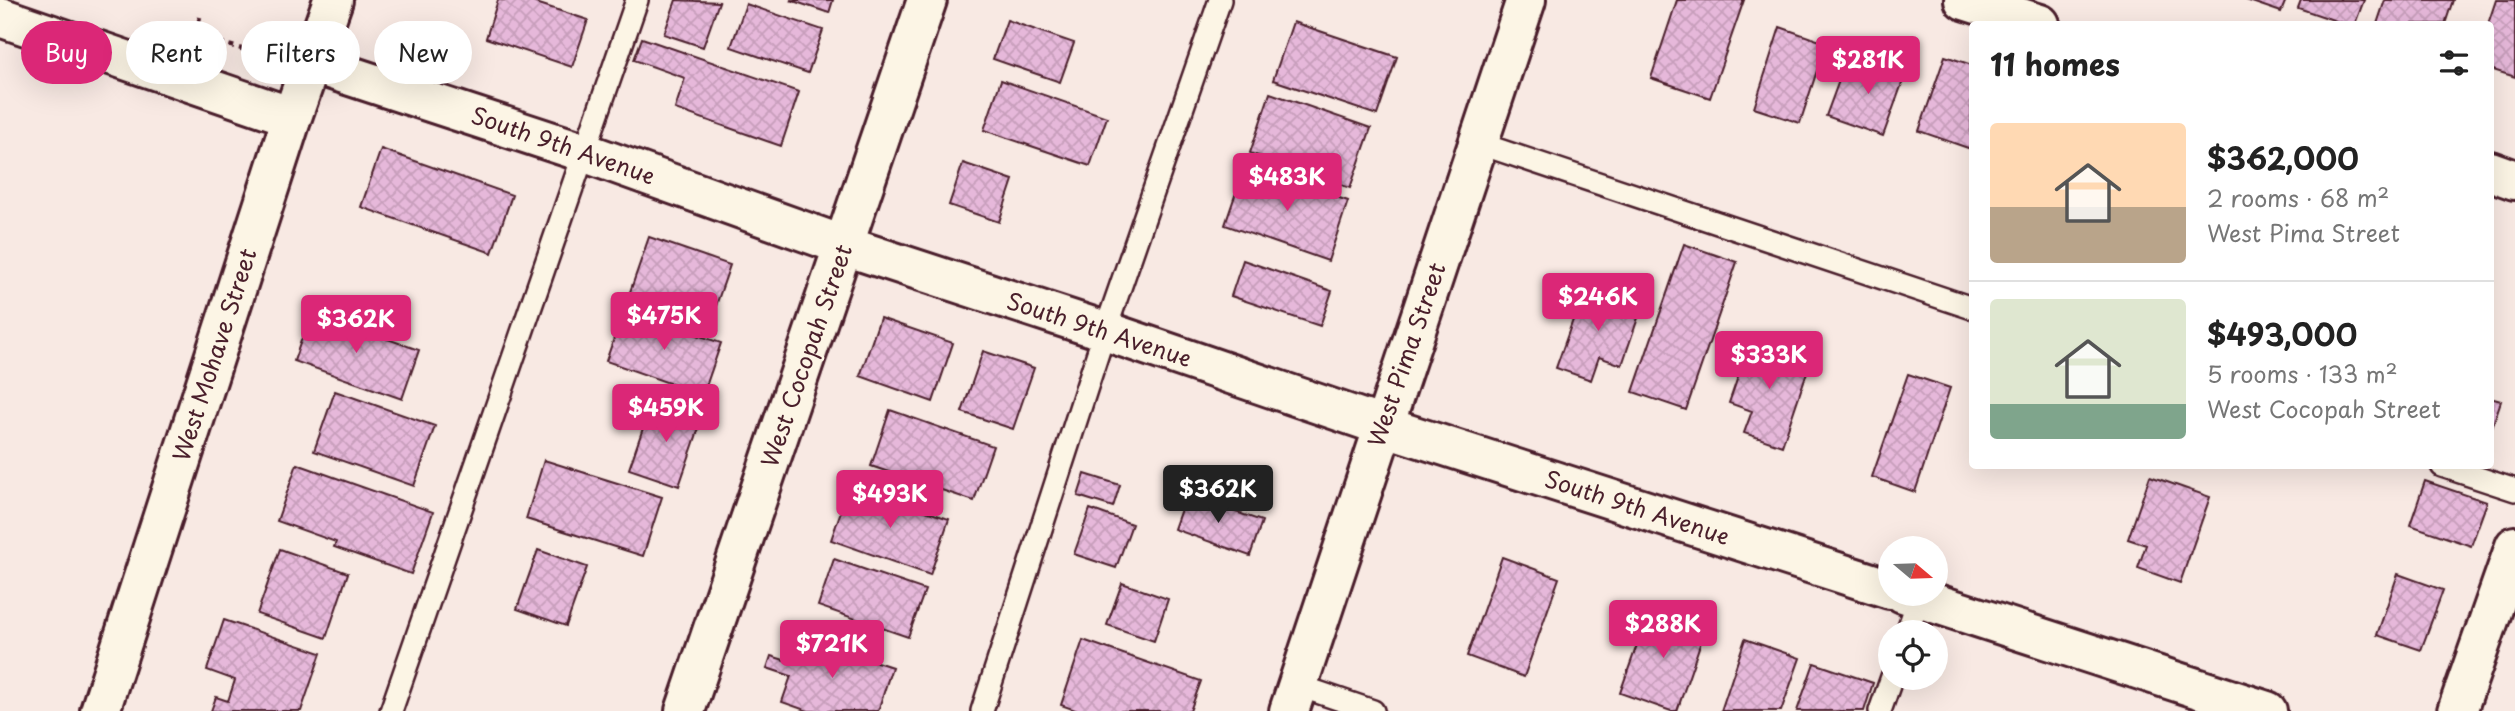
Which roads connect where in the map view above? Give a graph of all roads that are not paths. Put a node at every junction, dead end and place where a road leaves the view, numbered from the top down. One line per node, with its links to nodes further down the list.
1 (332, 0): 8 (street, West Mohave Street)
2 (637, 0): 14 (lane)
3 (927, 0): 17 (street, West Cocopah Street)
4 (1220, 0): 19 (lane)
5 (1526, 0): 13 (street, West Pima Street)
6 (1964, 0): 9 (street)
7 (0, 17): 12 (street)
8 (325, 21)
9 (2030, 21)
10 (360, 79): 14 (street, South 9th Avenue)
11 (304, 84): 12 (street, West Mohave Street)
12 (292, 117): 28 (street, West Mohave Street)
13 (1478, 143): 18 (lane); 20 (street, West Pima Street)
14 (586, 153): 17 (street, South 9th Avenue); 29 (lane)
15 (2494, 173): 16 (street)
16 (2515, 180)
17 (845, 246): 19 (street, South 9th Avenue); 30 (street, West Cocopah Street)
18 (1969, 307)
19 (1105, 331): 20 (street, South 9th Avenue); 31 (lane)
20 (1383, 426): 24 (street, South 9th Avenue); 27 (street, West Pima Street)
21 (2451, 469): 22 (lane)
22 (2515, 490)
23 (2515, 546): 35 (street)
24 (1878, 594)
25 (1915, 606): 34 (street, South 9th Avenue)
26 (1887, 690): 33 (lane)
27 (1293, 698): 32 (lane)
28 (100, 711)
29 (391, 711)
30 (685, 711)
31 (982, 711)
32 (1373, 711)
33 (1880, 711)
34 (2267, 711)
35 (2457, 711)

